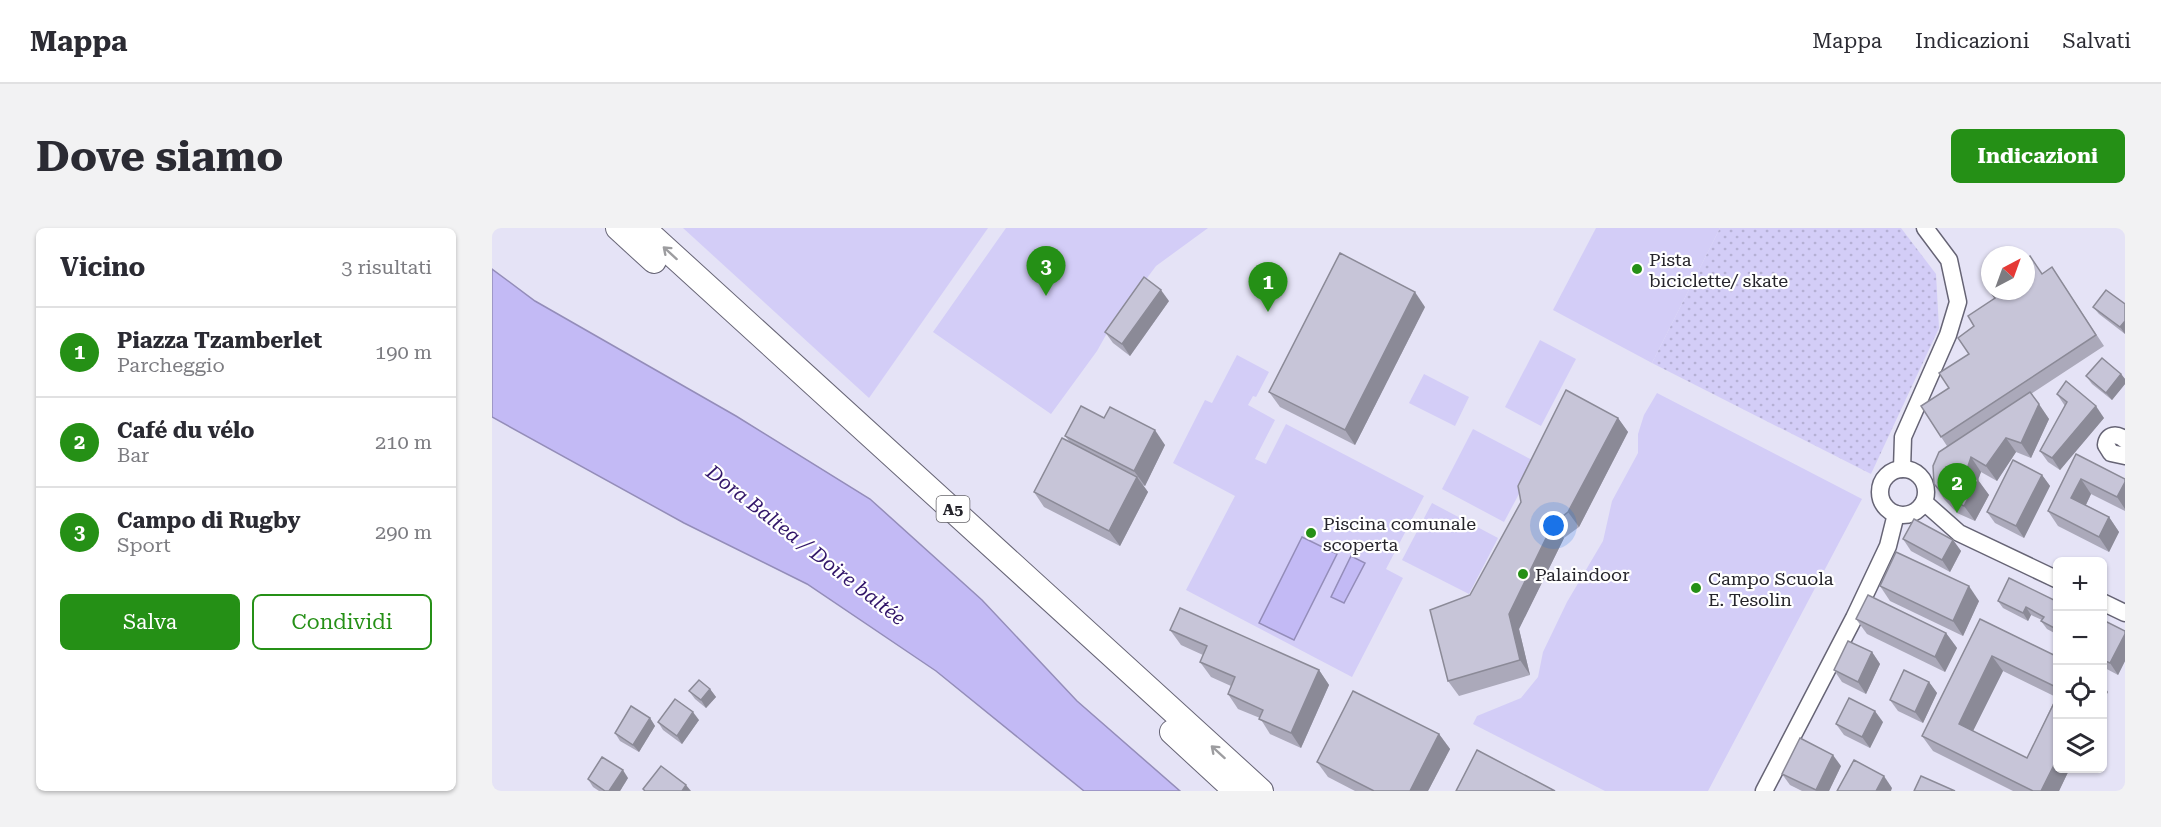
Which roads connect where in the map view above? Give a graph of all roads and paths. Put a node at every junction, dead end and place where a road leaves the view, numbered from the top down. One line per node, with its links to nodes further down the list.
1 (618, 228): 12 (highway, A5)
2 (643, 228): 13 (highway, A5, one-way to 2)
3 (1925, 228): 6 (street)
4 (2125, 440): 5 (street)
5 (2125, 456)
6 (1902, 469): 7 (street); 8 (street)
7 (1924, 502): 8 (street); 9 (street)
8 (1896, 514): 14 (street)
9 (2053, 578)
10 (2107, 604): 11 (street)
11 (2125, 613)
12 (1236, 791)
13 (1261, 791)
14 (1764, 791)

